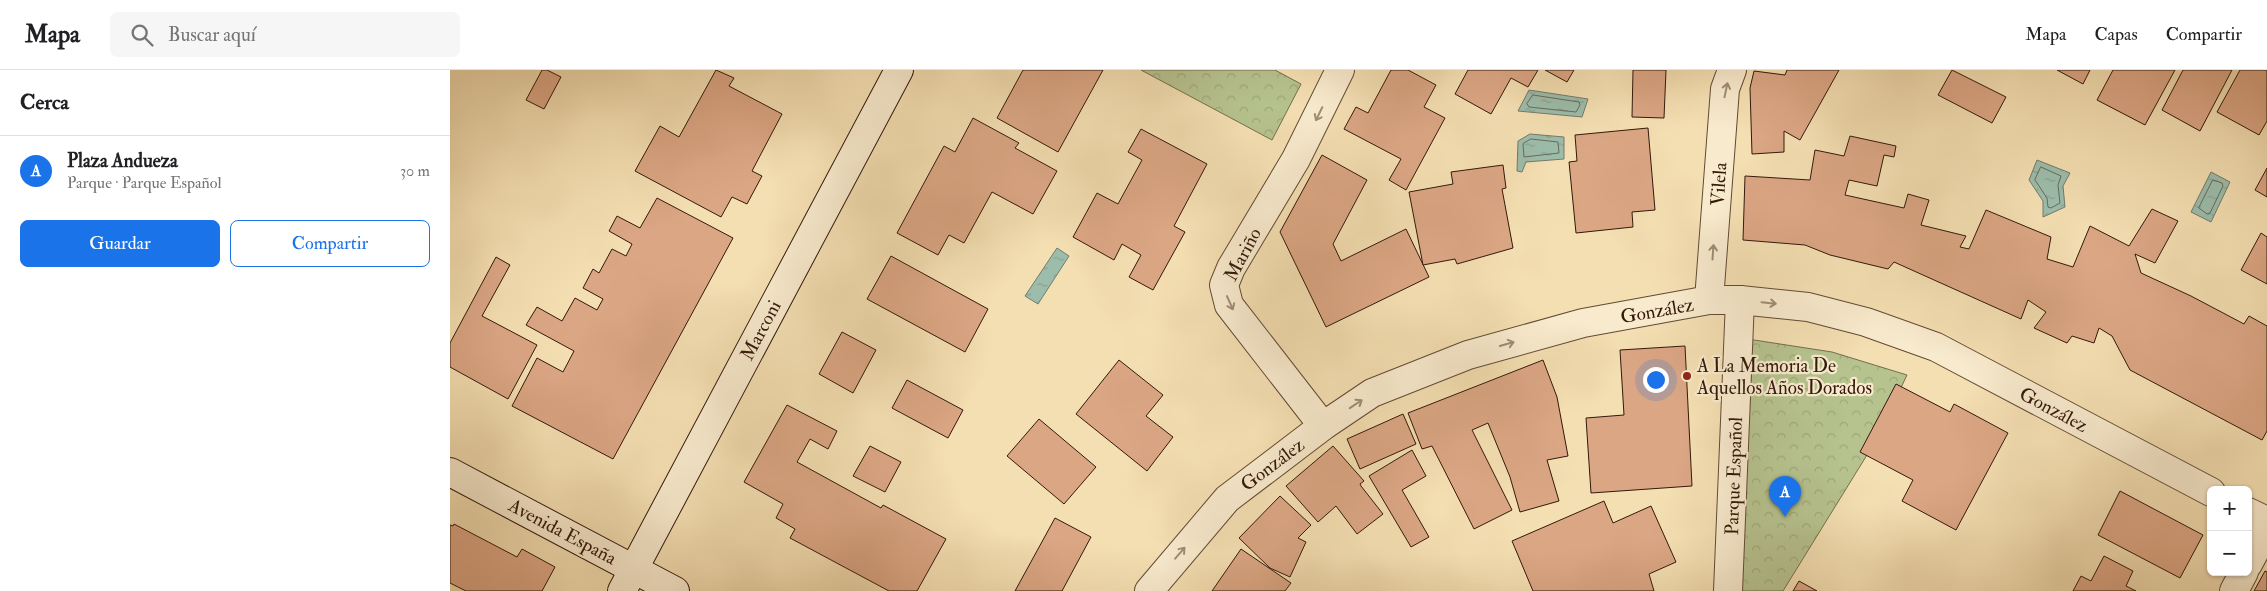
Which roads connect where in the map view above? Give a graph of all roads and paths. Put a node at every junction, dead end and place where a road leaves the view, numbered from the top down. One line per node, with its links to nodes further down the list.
1 (899, 70): 14 (street, Marconi)
2 (1340, 70): 6 (street, Mariño, one-way to 6)
3 (1732, 70): 4 (street, Vilela, one-way to 3)
4 (1709, 300): 5 (street, González); 6 (street, González, one-way to 4)
5 (1740, 300): 8 (street, González, one-way to 8); 17 (street, Parque Español)
6 (1323, 426): 16 (street, González, one-way to 6)
7 (450, 472): 14 (street, Avenida España)
8 (2207, 490)
9 (2252, 514): 10 (street)
10 (2267, 522)
11 (2267, 529): 12 (street)
12 (2252, 557)
13 (2242, 576): 18 (street)
14 (628, 580): 15 (street, Avenida España)
15 (676, 591)
16 (1149, 591)
17 (1728, 591)
18 (2234, 591)

